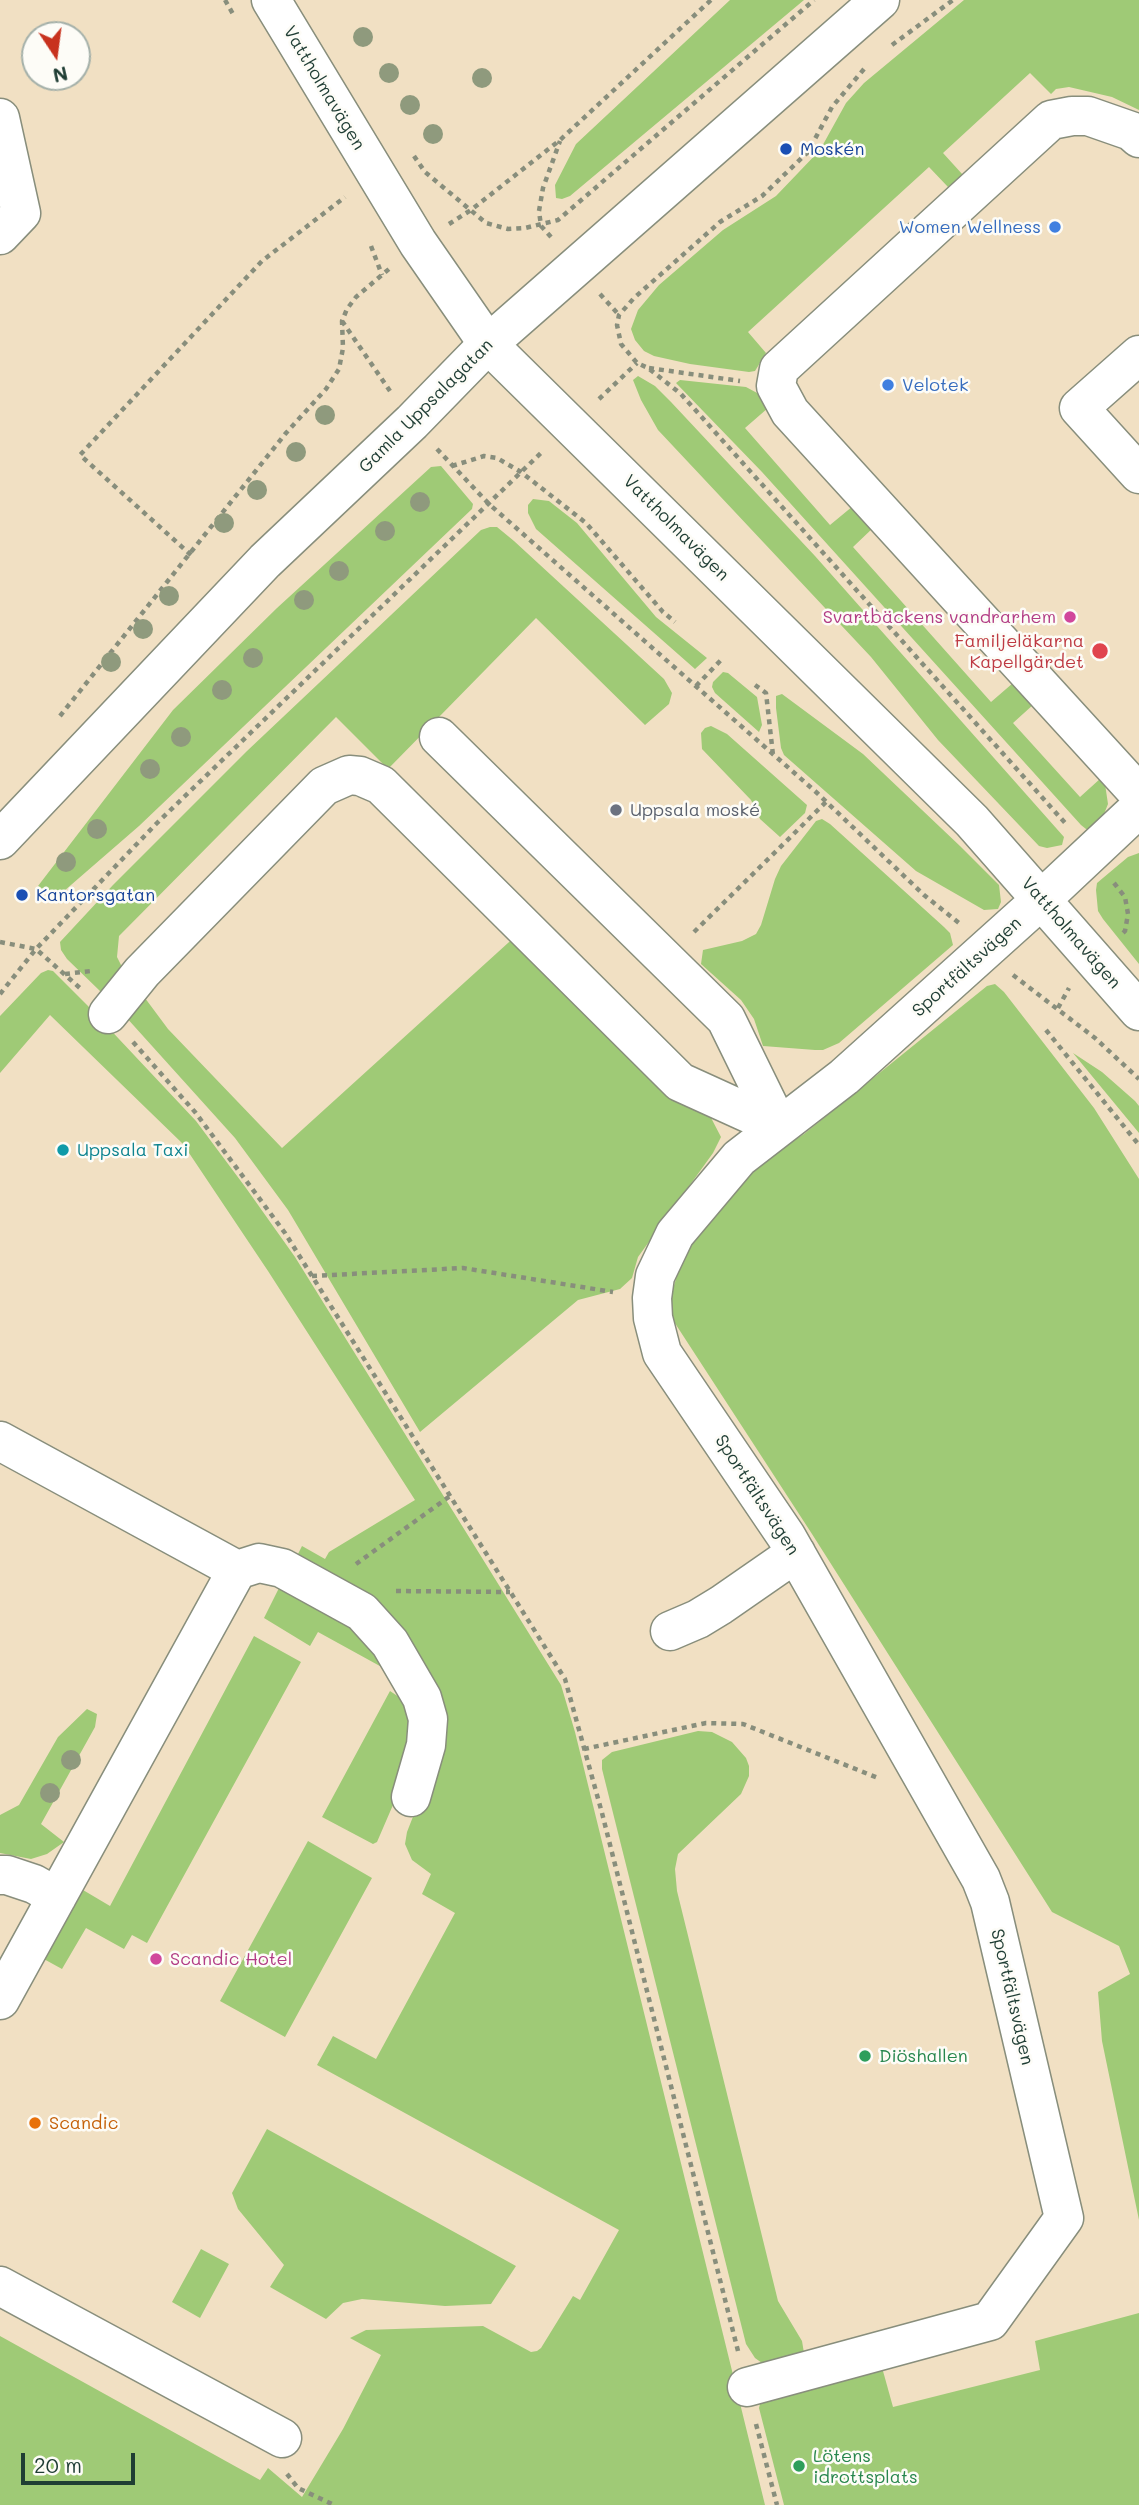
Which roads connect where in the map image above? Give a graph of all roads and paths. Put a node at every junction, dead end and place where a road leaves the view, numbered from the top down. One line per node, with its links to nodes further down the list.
1 (271, 0): 19 (street, Vattholmavägen)
2 (710, 0): 10 (path)
3 (814, 0): 16 (path)
4 (880, 0): 19 (street, Gamla Uppsalagatan)
5 (953, 0): 6 (path)
6 (891, 46)
7 (871, 61): 12 (path)
8 (0, 118): 17 (street)
9 (1139, 138): 22 (street)
10 (560, 140): 16 (path); 16 (path)
11 (803, 148): 12 (path)
12 (808, 152): 14 (path)
13 (758, 190): 14 (path)
14 (762, 196): 21 (path)
15 (346, 197): 25 (path)
16 (541, 226)
17 (0, 235)
18 (382, 275): 25 (path)
19 (488, 344): 36 (street, Gamla Uppsalagatan); 38 (street, Vattholmavägen)
20 (1139, 355): 23 (street)
21 (648, 368): 22 (path); 35 (path)
22 (776, 386): 34 (street)
23 (1139, 474)
24 (489, 504): 26 (path); 29 (path); 41 (path)
25 (191, 555): 30 (path)
26 (676, 622)
27 (722, 659): 29 (path)
28 (755, 685): 32 (path)
29 (696, 686): 32 (path)
30 (52, 726)
31 (439, 737): 43 (street)
32 (773, 755): 33 (path)
33 (826, 802): 42 (path); 43 (path)
34 (1136, 812): 38 (street, Sportfältsvägen)
35 (1073, 832)
36 (0, 840)
37 (1112, 880): 39 (path)
38 (1042, 900): 42 (street, Sportfältsvägen); 45 (street, Vattholmavägen)
39 (1125, 931)
40 (0, 942): 41 (path)
41 (36, 949): 44 (path); 46 (path)
42 (986, 950): 48 (path); 49 (street, Sportfältsvägen)
43 (666, 960): 49 (street)
44 (0, 994)
45 (1139, 1011)
46 (108, 1014): 49 (street); 51 (path)
47 (1046, 1030): 50 (path)
48 (1139, 1079)
49 (779, 1127): 52 (street, Sportfältsvägen)
50 (1139, 1145)
51 (312, 1276): 52 (path); 54 (path)
52 (652, 1298): 55 (street, Sportfältsvägen)
53 (0, 1441): 56 (street)
54 (450, 1496): 57 (path); 59 (path)
55 (796, 1553): 60 (street); 68 (street, Sportfältsvägen)
56 (237, 1570): 57 (street); 65 (street)
57 (322, 1590): 63 (street)
58 (389, 1590): 59 (path)
59 (510, 1592): 61 (path)
60 (670, 1630)
61 (584, 1749): 62 (path); 68 (path)
62 (882, 1779)
63 (411, 1797)
64 (0, 1875): 65 (street)
65 (57, 1897): 66 (street)
66 (0, 2000)
67 (0, 2286): 69 (street)
68 (747, 2387): 71 (path)
69 (282, 2438): 70 (path)
70 (334, 2505)
71 (777, 2505)

